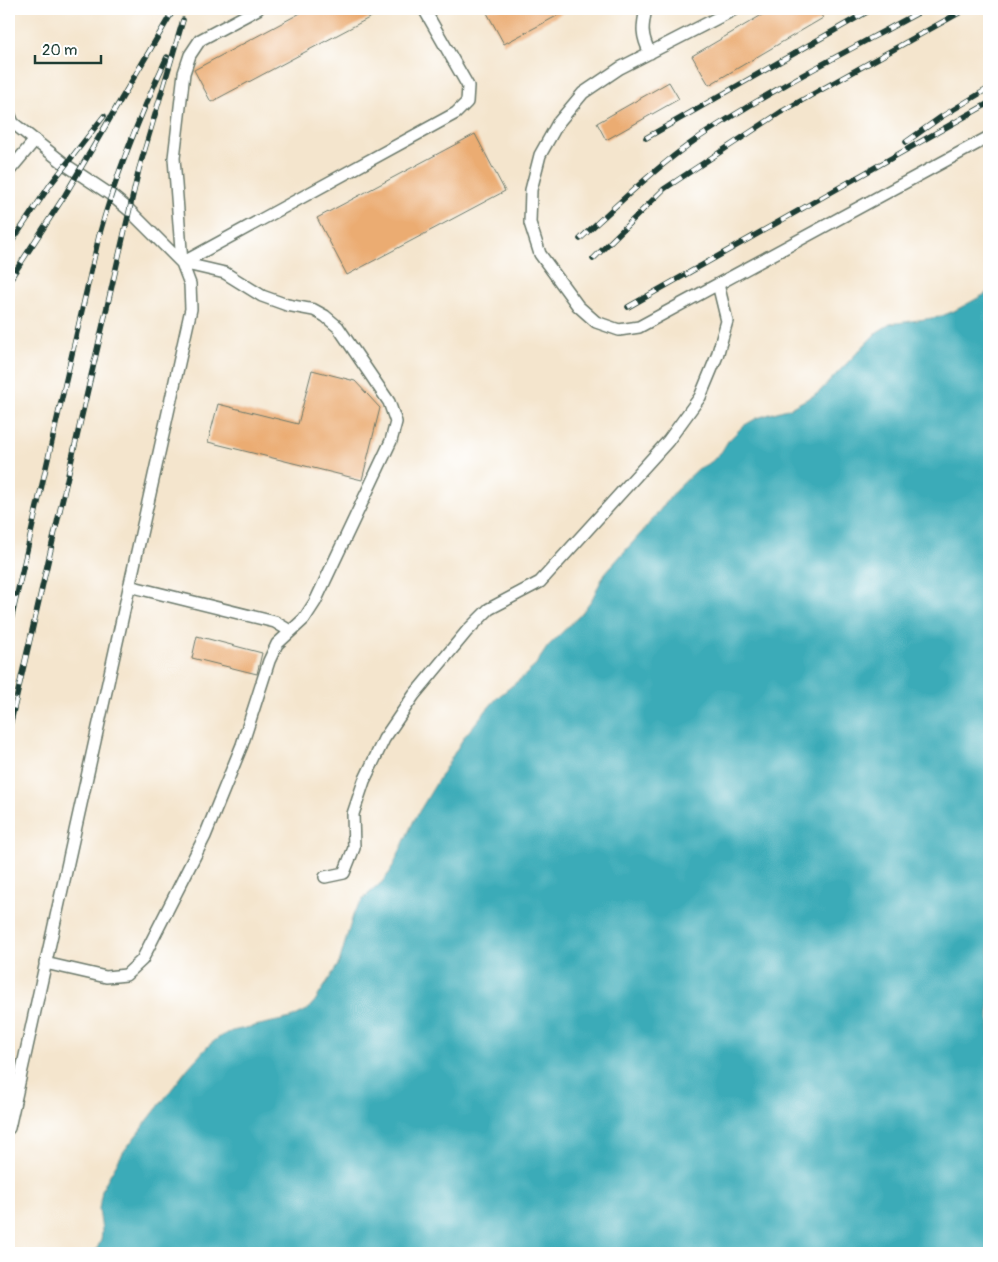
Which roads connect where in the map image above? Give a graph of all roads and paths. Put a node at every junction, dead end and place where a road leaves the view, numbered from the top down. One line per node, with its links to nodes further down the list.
1 (258, 9): 10 (lane)
2 (424, 9): 10 (lane)
3 (646, 9): 5 (lane)
4 (735, 9): 5 (lane)
5 (650, 53): 11 (lane)
6 (10, 120): 8 (lane)
7 (989, 137): 11 (lane)
8 (35, 140): 9 (lane); 10 (lane)
9 (9, 171)
10 (182, 263): 12 (lane); 13 (lane)
11 (718, 284): 14 (lane)
12 (130, 586): 13 (lane); 15 (lane)
13 (290, 631): 15 (lane)
14 (325, 877)
15 (45, 963): 16 (lane)
16 (9, 1128)

